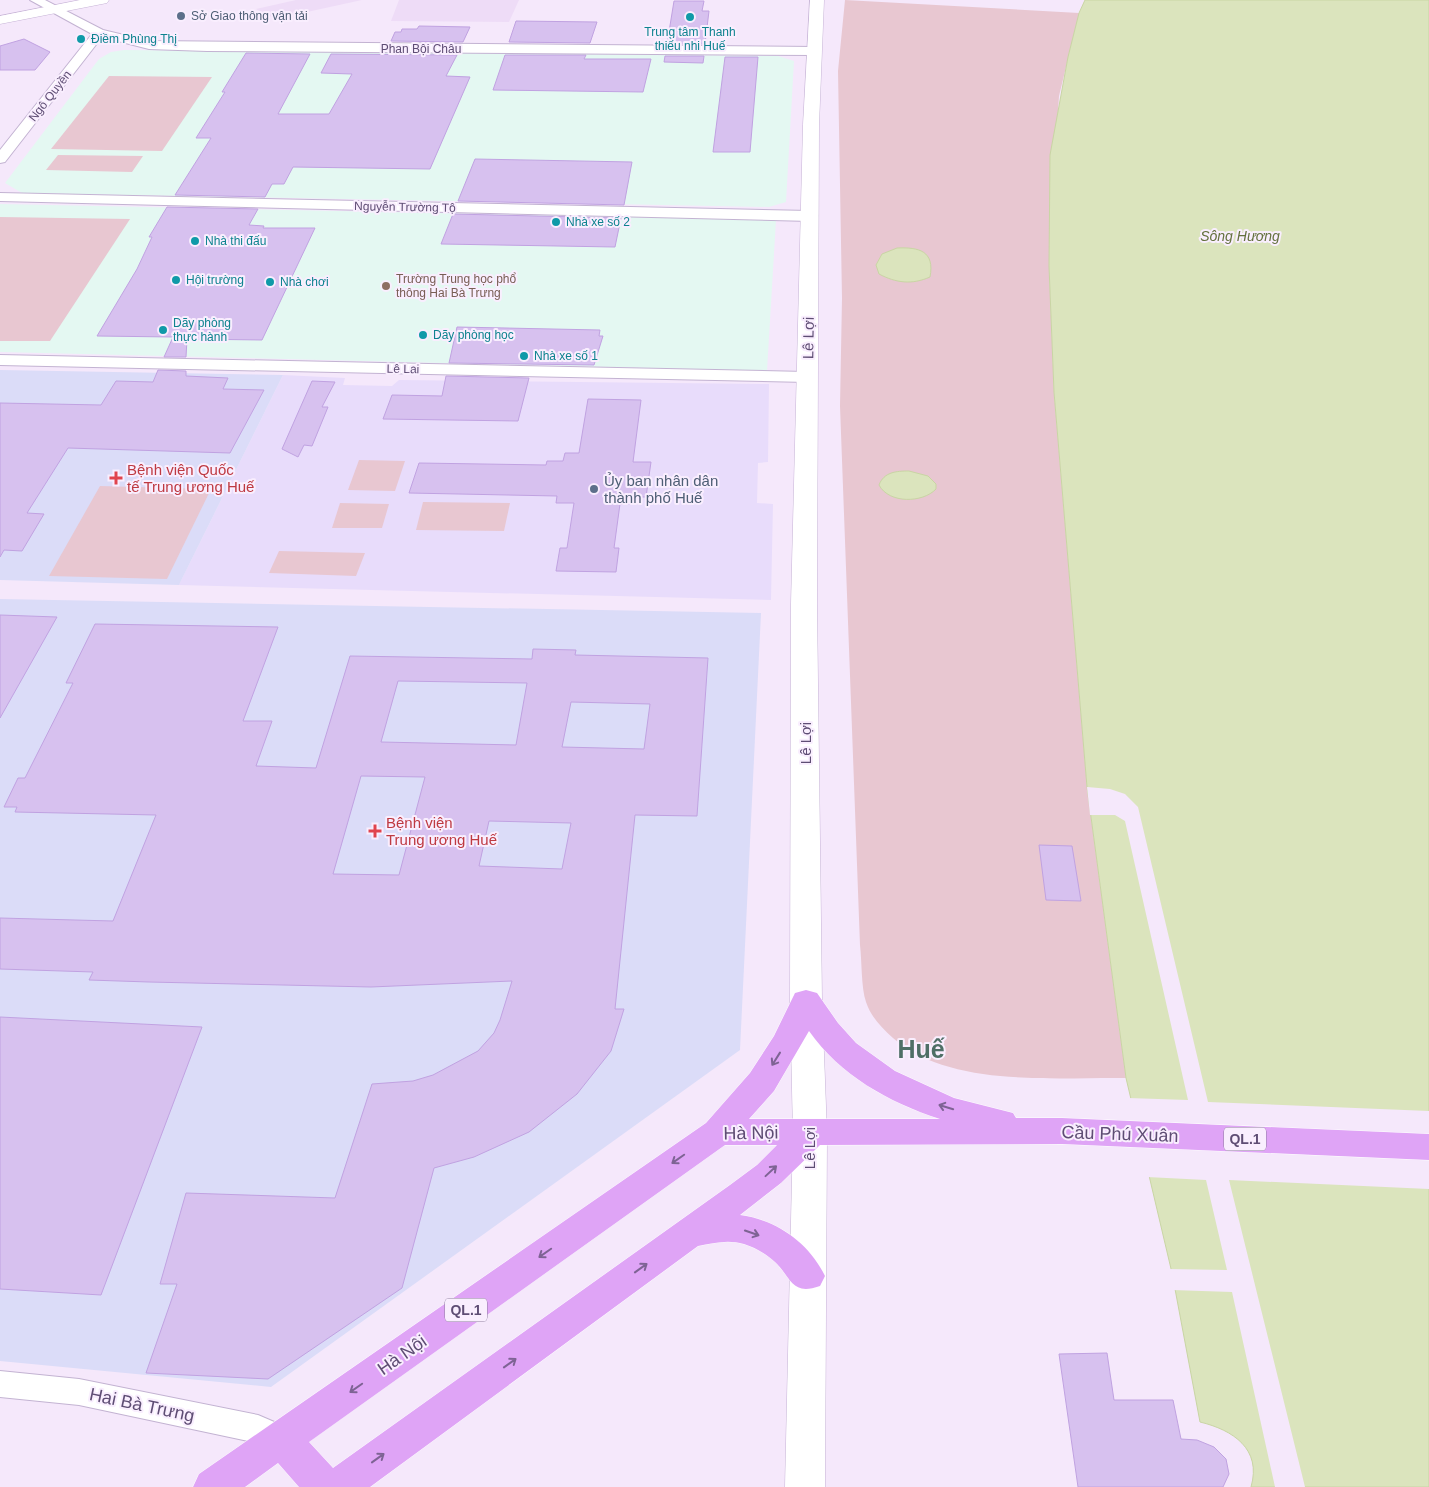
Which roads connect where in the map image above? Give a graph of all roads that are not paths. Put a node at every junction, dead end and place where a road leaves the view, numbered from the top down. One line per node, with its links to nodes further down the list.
1 (36, 0): 4 (street, Phan Bội Châu)
2 (102, 0): 4 (main road)
3 (817, 0): 7 (main road, Lê Lợi)
4 (56, 9): 5 (main road); 6 (street, Phan Bội Châu)
5 (0, 20)
6 (99, 33): 7 (street, Phan Bội Châu); 8 (street, Ngô Quyền)
7 (815, 51): 10 (main road, Lê Lợi)
8 (0, 159)
9 (0, 197): 10 (street, Nguyễn Trường Tộ)
10 (810, 216): 12 (main road, Lê Lợi)
11 (0, 360): 12 (street, Lê Lai)
12 (807, 377): 13 (main road, Lê Lợi)
13 (806, 1001): 14 (main road, one-way to 14); 15 (main road, Lê Lợi); 16 (main road, one-way to 13)
14 (718, 1132): 15 (main road, Hà Nội / QL.1); 21 (main road, Hà Nội / QL.1, one-way to 21)
15 (810, 1132): 16 (main road, Cầu Phú Xuân / QL.1); 18 (main road, Hà Nội, one-way to 15); 19 (main road, Lê Lợi)
16 (1062, 1132): 17 (main road, Cầu Phú Xuân / QL.1)
17 (1429, 1147)
18 (688, 1234): 19 (main road, one-way to 19); 24 (main road, Hà Nội, one-way to 18)
19 (807, 1276): 25 (main road, Lê Lợi)
20 (0, 1384): 21 (street, Hai Bà Trưng)
21 (282, 1440): 22 (main road, Hà Nội / QL.1); 23 (main road)
22 (213, 1487)
23 (325, 1487)
24 (338, 1487)
25 (805, 1487)

